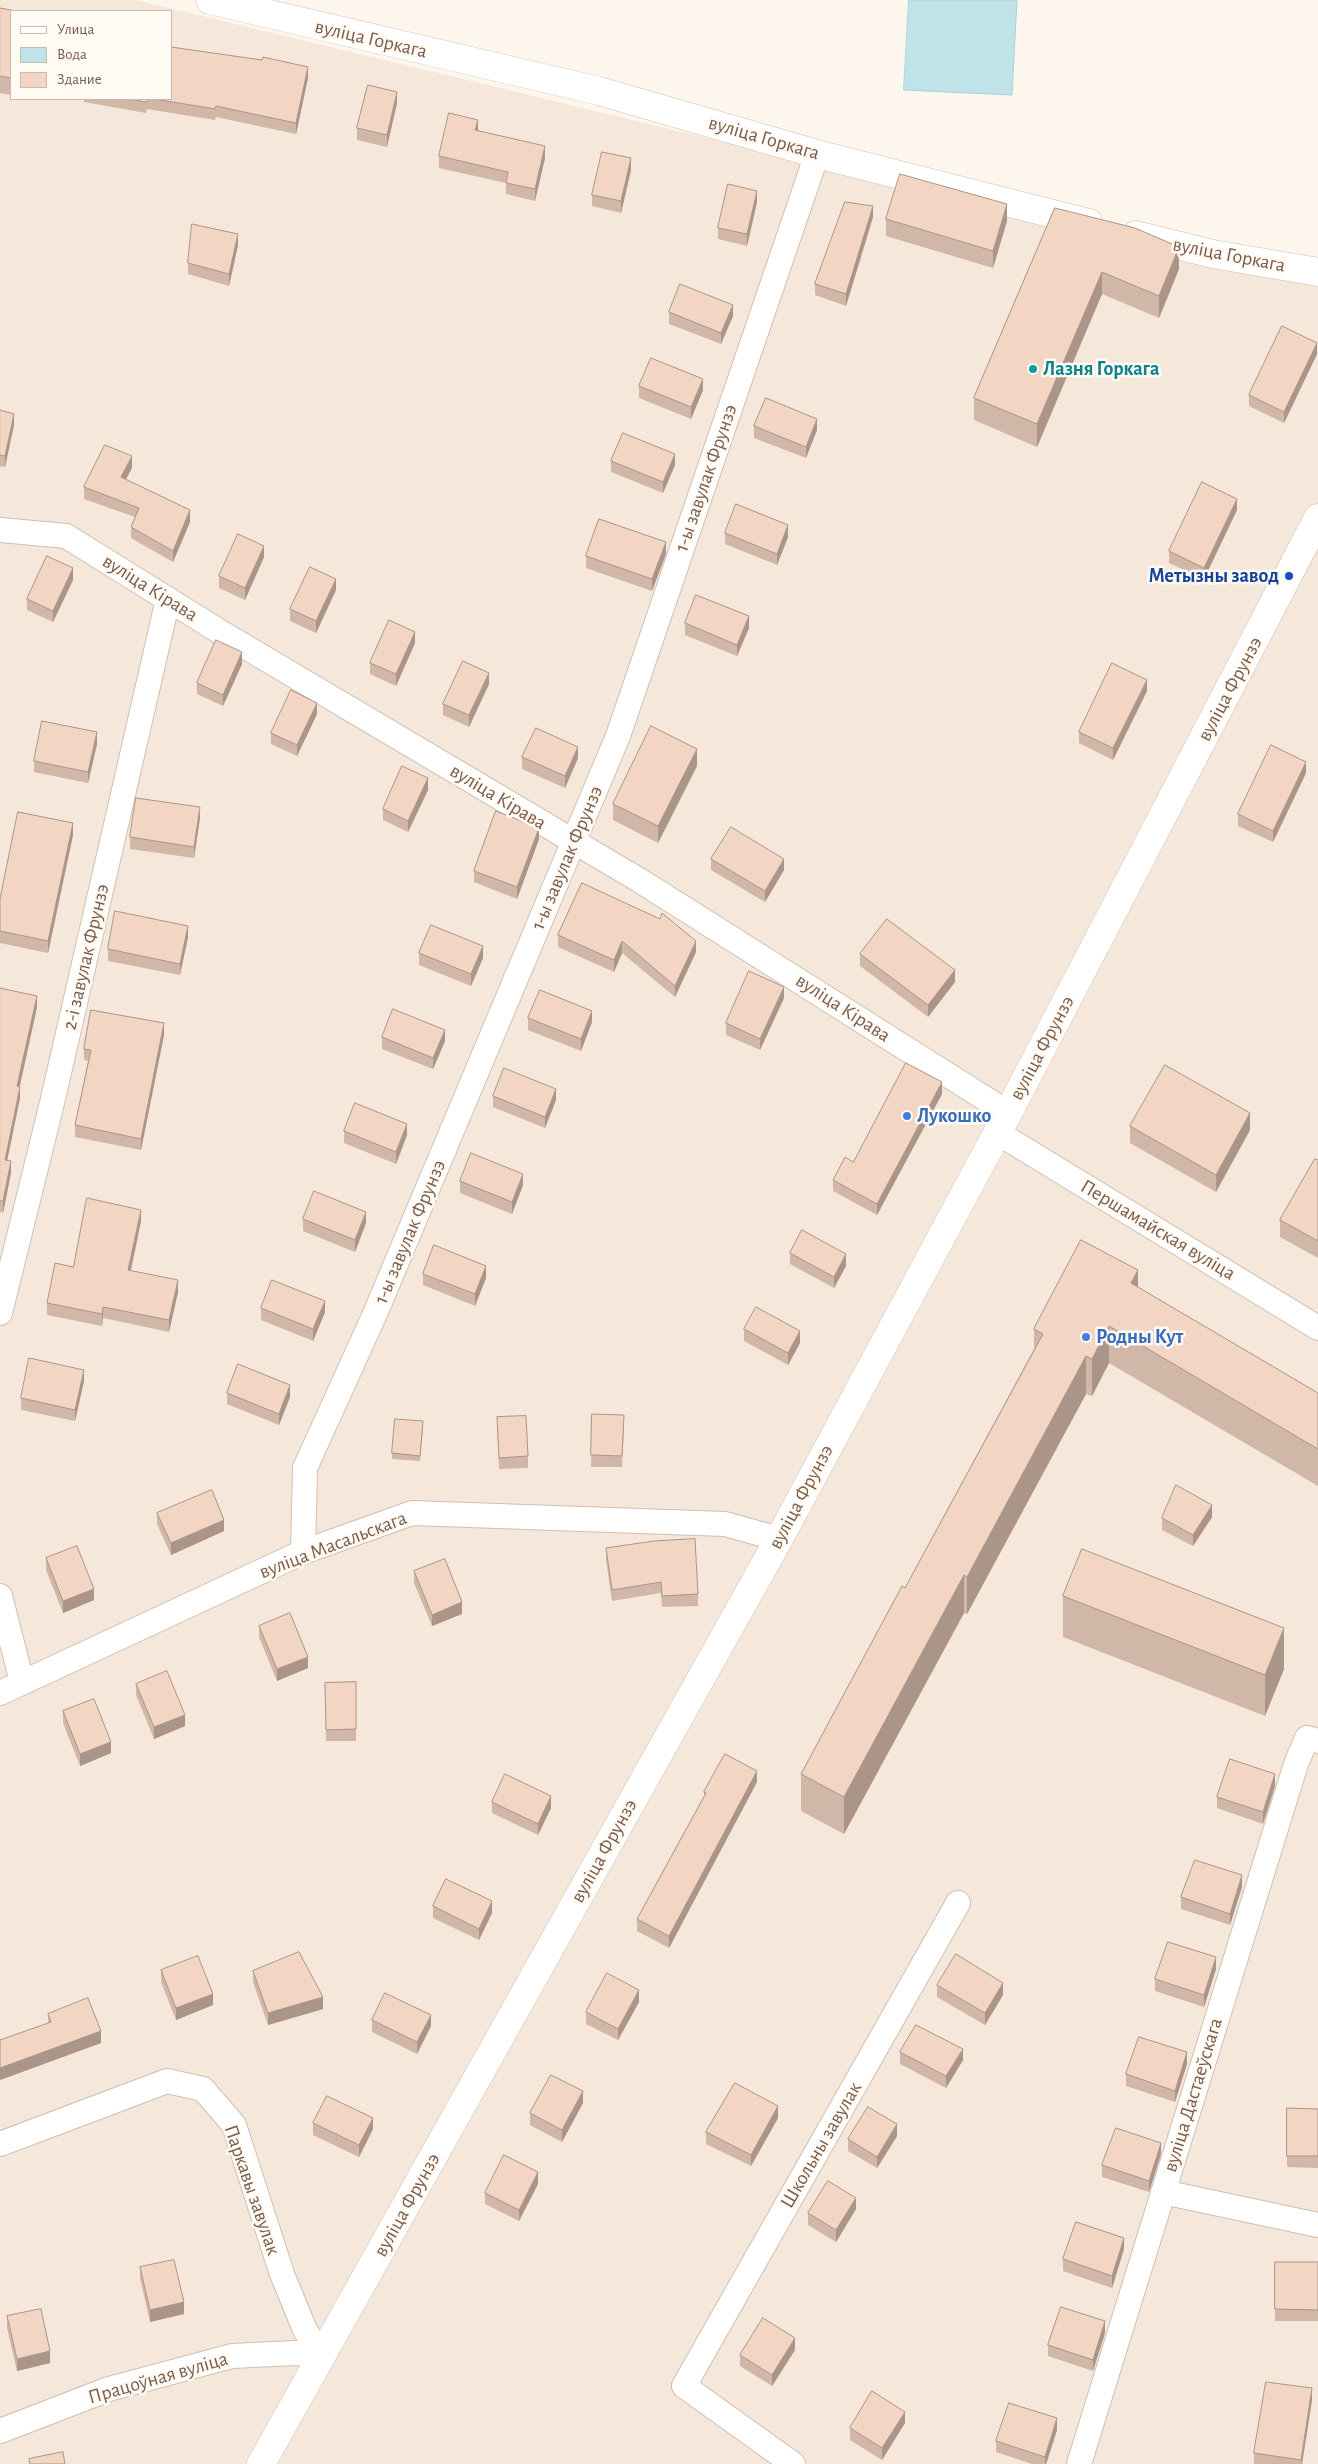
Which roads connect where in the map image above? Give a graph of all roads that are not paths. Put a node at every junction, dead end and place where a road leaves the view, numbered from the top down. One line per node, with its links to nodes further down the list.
1 (210, 0): 2 (street, вуліца Горкага)
2 (817, 154): 3 (street, вуліца Горкага); 7 (street, 1-ы завулак Фрунзэ)
3 (1318, 272)
4 (1318, 518): 8 (street, вуліца Фрунзэ)
5 (0, 530): 6 (street, вуліца Кірава)
6 (168, 599): 7 (street, вуліца Кірава); 9 (street, 2-і завулак Фрунзэ)
7 (574, 842): 8 (street, вуліца Кірава); 12 (street, 1-ы завулак Фрунзэ)
8 (1003, 1123): 10 (street, Першамайская вуліца); 11 (street, вуліца Фрунзэ)
9 (0, 1313)
10 (1318, 1328)
11 (779, 1540): 12 (street, вуліца Масальскага); 22 (street, вуліца Фрунзэ)
12 (303, 1552): 15 (street, вуліца Масальскага)
13 (0, 1596): 15 (street)
14 (0, 1654): 15 (street)
15 (22, 1682): 16 (street, вуліца Масальскага)
16 (0, 1693)
17 (1318, 1741): 20 (street, вуліца Дастаеўскага)
18 (958, 1903): 25 (street, Школьны завулак)
19 (0, 2144): 22 (street, Паркавы завулак)
20 (1163, 2192): 21 (street); 26 (street, вуліца Дастаеўскага)
21 (1318, 2225)
22 (321, 2356): 23 (street, Працоўная вуліца); 24 (street, вуліца Фрунзэ)
23 (0, 2431)
24 (261, 2464)
25 (793, 2464)
26 (1079, 2464)

